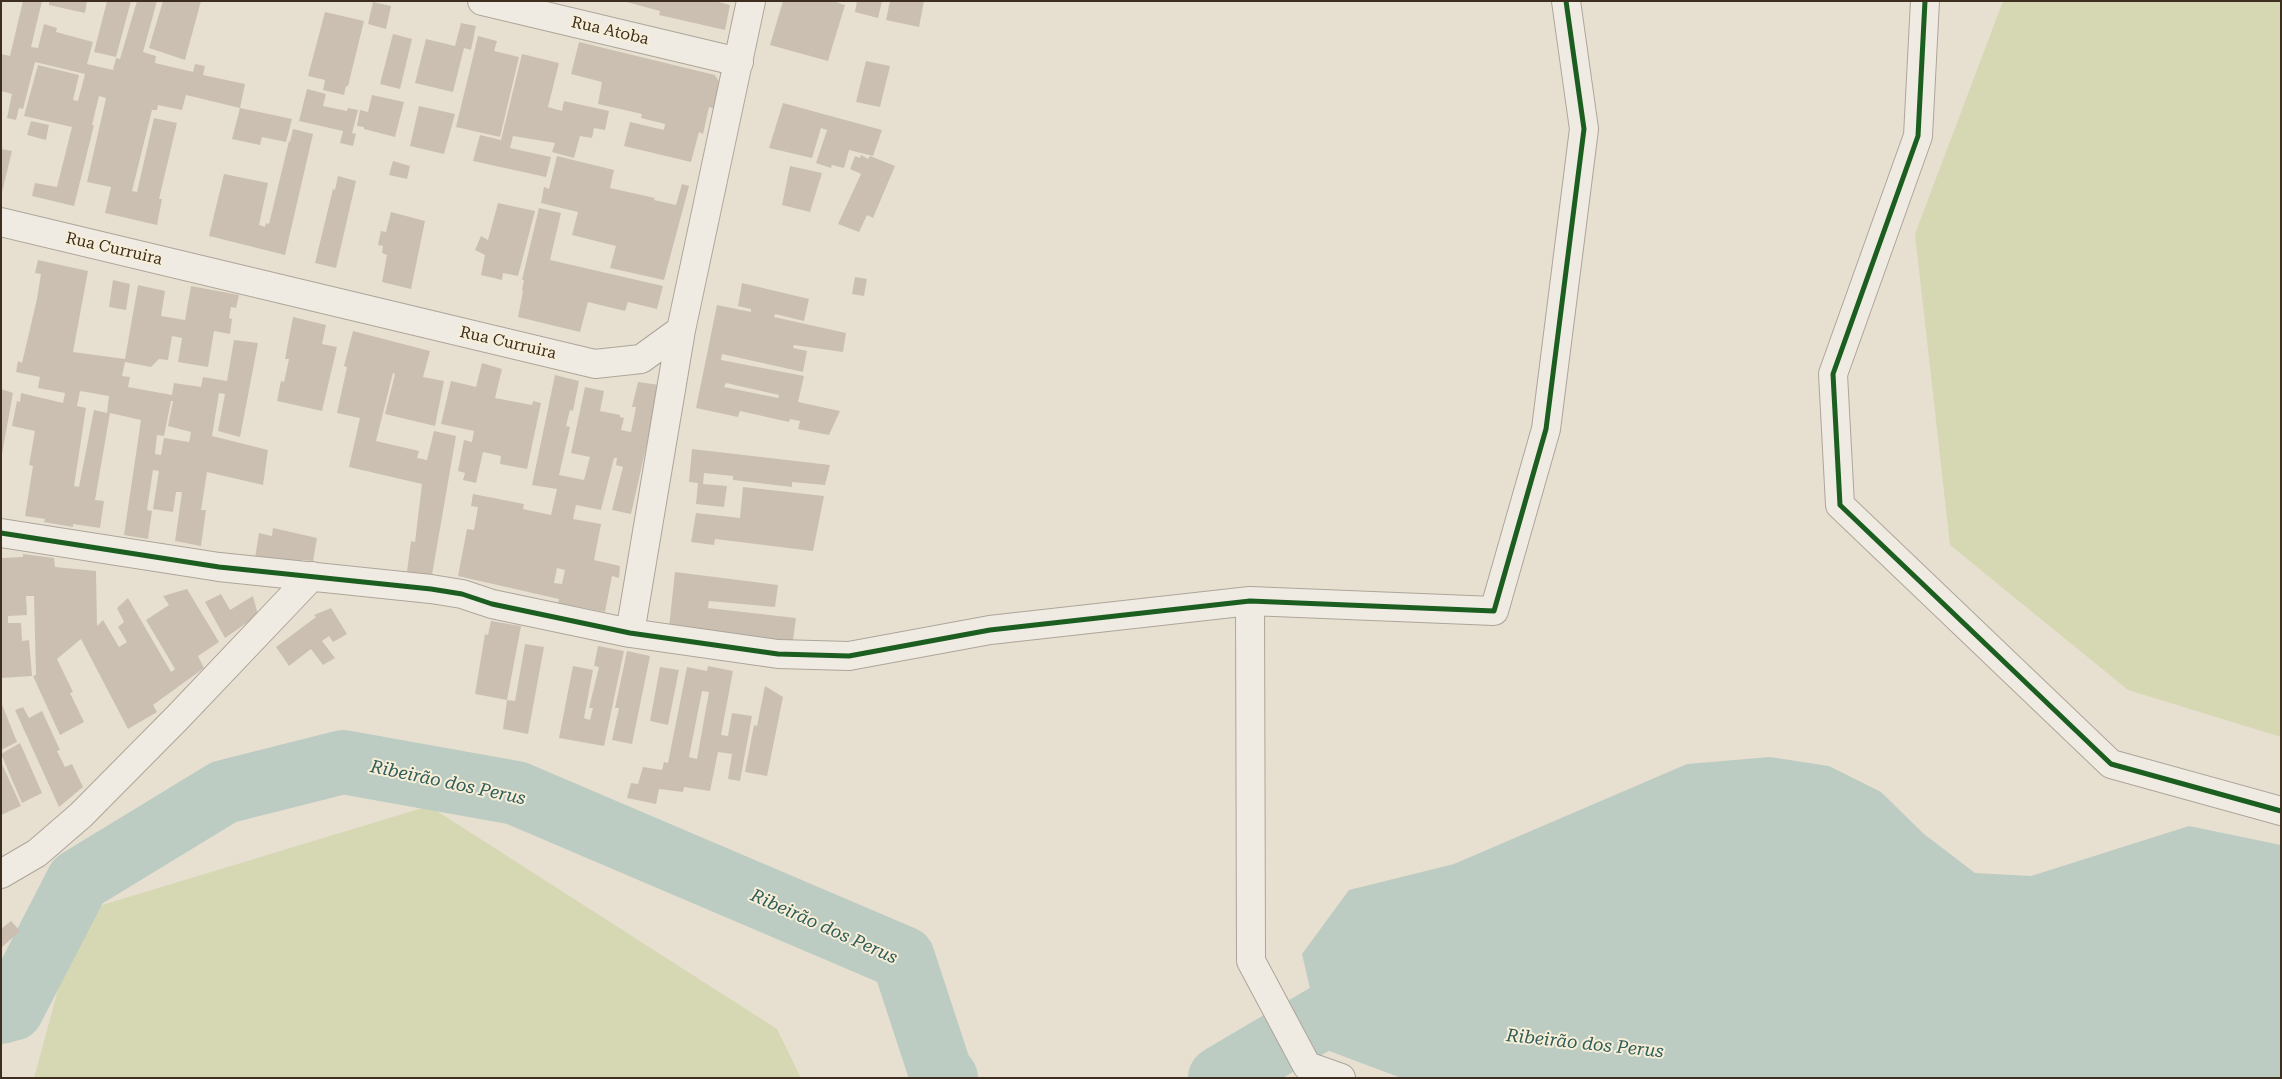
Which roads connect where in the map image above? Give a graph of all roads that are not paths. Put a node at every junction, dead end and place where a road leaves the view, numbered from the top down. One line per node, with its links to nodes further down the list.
1 (482, 1): 5 (street, Rua Atoba)
2 (751, 1): 5 (street)
3 (1566, 1): 10 (street)
4 (1925, 1): 12 (street)
5 (738, 62): 7 (street)
6 (1, 222): 7 (street, Rua Curruira)
7 (682, 330): 11 (street)
8 (1, 533): 9 (street)
9 (312, 576): 11 (street); 13 (street)
10 (1250, 601): 11 (street); 14 (street)
11 (630, 633)
12 (2281, 811)
13 (1, 874)
14 (1341, 1078)

